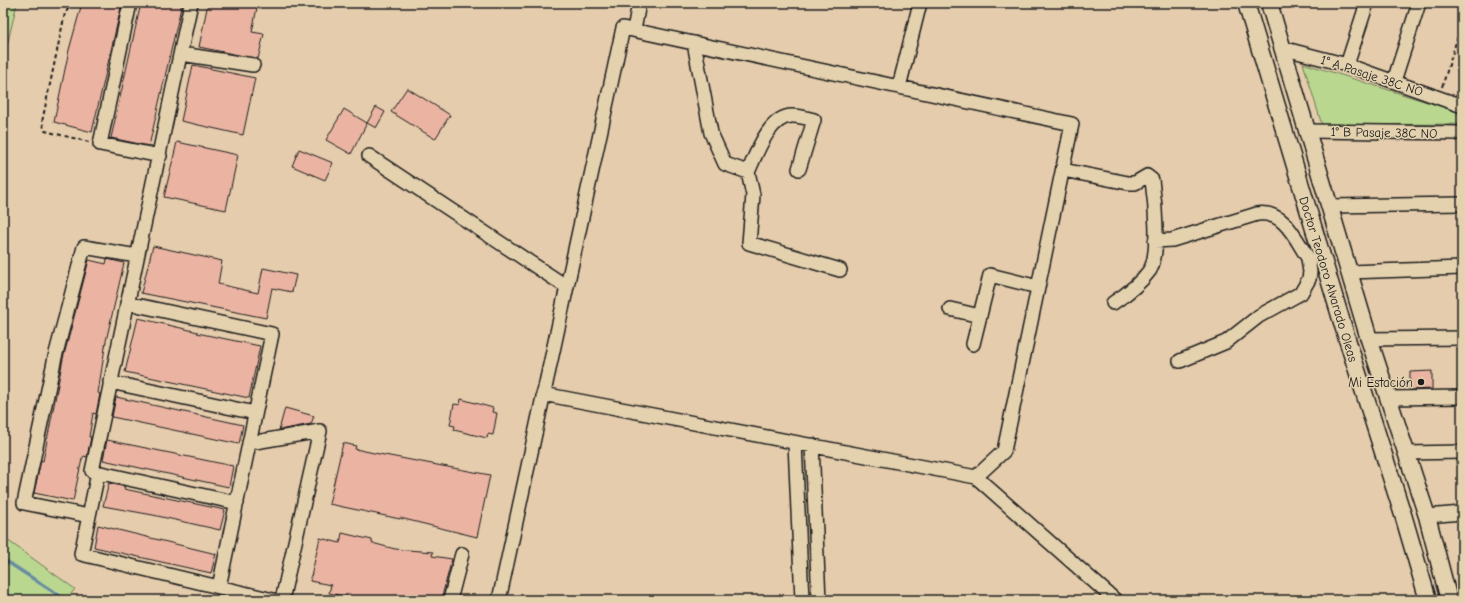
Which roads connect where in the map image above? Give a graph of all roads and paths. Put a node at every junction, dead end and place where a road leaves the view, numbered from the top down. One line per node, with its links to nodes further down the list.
1 (73, 3): 23 (path)
2 (130, 3): 23 (street)
3 (191, 3): 14 (street)
4 (639, 3): 11 (street)
5 (920, 3): 18 (street)
6 (1246, 3): 71 (main road, Doctor Teodoro Alvarado Oleas)
7 (1269, 3): 13 (main road, Doctor Teodoro Alvarado Oleas)
8 (1367, 3): 16 (street)
9 (1419, 3): 17 (street)
10 (1462, 23): 19 (path)
11 (634, 30): 12 (street); 36 (street)
12 (694, 43): 18 (street); 28 (street)
13 (1282, 48): 16 (street, 1° A Pasaje 38C NO); 21 (main road, Doctor Teodoro Alvarado Oleas)
14 (181, 54): 15 (street); 24 (street)
15 (253, 65)
16 (1347, 66): 17 (street, 1° A Pasaje 38C NO)
17 (1394, 82): 19 (street, 1° A Pasaje 38C NO)
18 (899, 87): 27 (street)
19 (1439, 97): 20 (street, 1° A Pasaje 38C NO)
20 (1462, 106)
21 (1307, 131): 22 (street, 1° B Pasaje 38C NO); 30 (main road, Doctor Teodoro Alvarado Oleas)
22 (1462, 133)
23 (100, 144): 24 (street)
24 (160, 156): 32 (street)
25 (369, 156): 36 (street)
26 (799, 169): 28 (street)
27 (1063, 170): 31 (street); 37 (street)
28 (748, 172): 34 (street)
29 (1462, 204): 30 (street)
30 (1330, 206): 35 (main road, Doctor Teodoro Alvarado Oleas)
31 (1155, 241): 39 (street); 45 (street)
32 (137, 256): 38 (street); 60 (street)
33 (1462, 268): 35 (street)
34 (840, 270)
35 (1349, 272): 43 (main road, Doctor Teodoro Alvarado Oleas)
36 (567, 287): 47 (street)
37 (1038, 287): 41 (street); 57 (street)
38 (127, 303): 46 (street); 50 (street)
39 (1113, 303)
40 (950, 309): 41 (street)
41 (980, 316): 44 (street)
42 (1462, 338): 43 (street)
43 (1370, 339): 49 (main road, Doctor Teodoro Alvarado Oleas)
44 (973, 344)
45 (1180, 362)
46 (110, 382): 50 (street); 56 (street)
47 (544, 394): 52 (street); 67 (street)
48 (1462, 397): 49 (street)
49 (1389, 398): 55 (main road, Doctor Teodoro Alvarado Oleas)
50 (255, 413): 51 (street)
51 (249, 443): 58 (street); 65 (street)
52 (795, 443): 53 (street); 68 (street)
53 (812, 445): 57 (street); 69 (street)
54 (1462, 452): 55 (street)
55 (1407, 453): 61 (main road, Doctor Teodoro Alvarado Oleas)
56 (98, 473): 58 (street); 60 (street)
57 (976, 477): 70 (street)
58 (237, 503): 63 (street)
59 (1462, 513): 61 (street)
60 (89, 516): 63 (street)
61 (1427, 516): 72 (main road, Doctor Teodoro Alvarado Oleas)
62 (462, 554): 66 (street)
63 (219, 587): 64 (street)
64 (273, 600)
65 (282, 600)
66 (450, 600)
67 (499, 600)
68 (802, 600)
69 (819, 600)
70 (1115, 600)
71 (1428, 600)
72 (1449, 600)

